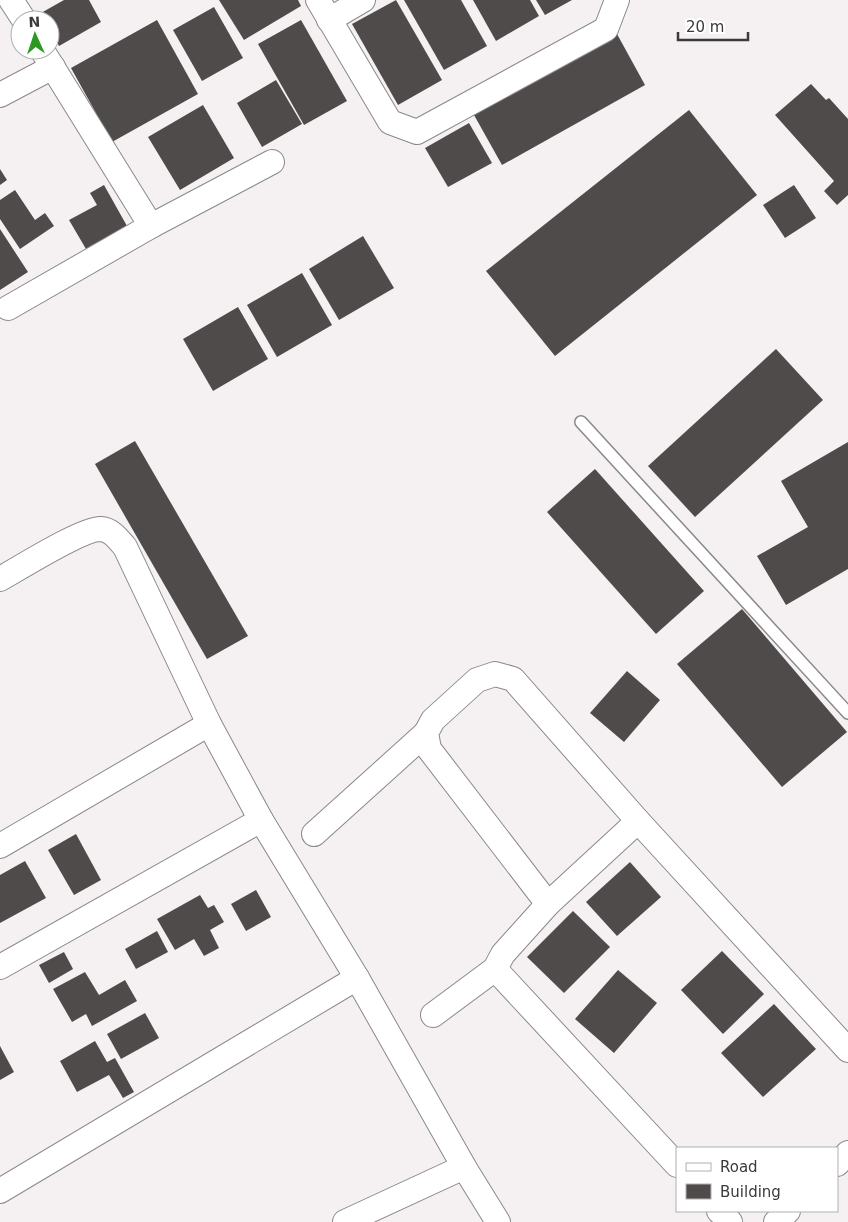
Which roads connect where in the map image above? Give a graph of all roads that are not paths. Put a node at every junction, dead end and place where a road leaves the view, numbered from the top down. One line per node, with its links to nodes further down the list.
1 (363, 0): 3 (street)
2 (617, 0): 3 (street)
3 (324, 10)
4 (47, 60): 6 (street)
5 (49, 60): 8 (street)
6 (0, 95)
7 (272, 162): 8 (street)
8 (151, 226): 9 (street)
9 (8, 308)
10 (581, 422): 12 (lane)
11 (0, 579): 13 (street)
12 (848, 713)
13 (209, 724): 15 (street); 18 (street)
14 (426, 734): 16 (street); 17 (street); 19 (street)
15 (261, 820): 20 (street); 22 (street)
16 (638, 821): 19 (street); 24 (street)
17 (314, 834)
18 (0, 846)
19 (548, 904): 21 (street)
20 (0, 967)
21 (495, 969): 23 (street); 27 (street)
22 (357, 978): 28 (street); 29 (street)
23 (433, 1015)
24 (848, 1050)
25 (848, 1153): 26 (street)
26 (838, 1163)
27 (676, 1164)
28 (464, 1167): 32 (street); 33 (street)
29 (0, 1191)
30 (720, 1212): 34 (street)
31 (787, 1212): 35 (street)
32 (345, 1222)
33 (498, 1222)
34 (730, 1222)
35 (776, 1222)

